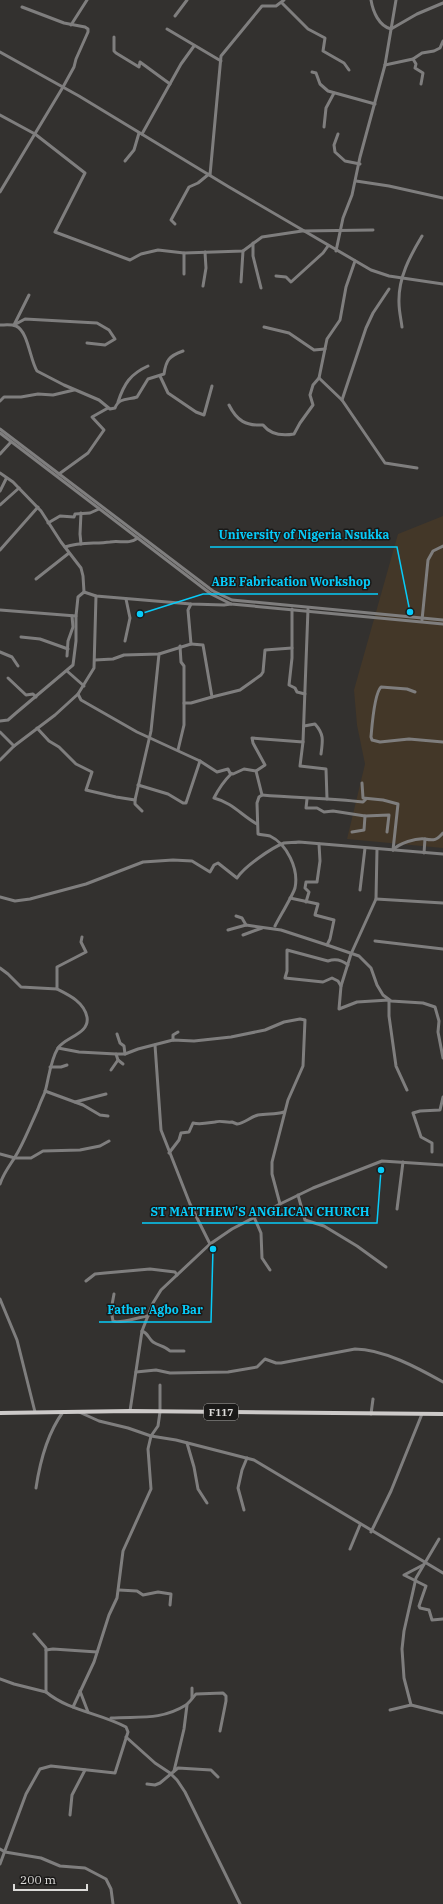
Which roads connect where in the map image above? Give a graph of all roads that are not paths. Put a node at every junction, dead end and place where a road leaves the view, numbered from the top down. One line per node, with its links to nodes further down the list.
1 (87, 0): 9 (street)
2 (187, 0): 8 (street)
3 (371, 0): 11 (street)
4 (396, 0): 11 (street)
5 (283, 2): 17 (street); 19 (street)
6 (443, 2): 11 (street)
7 (22, 7): 9 (street)
8 (175, 16)
9 (71, 24): 23 (street)
10 (167, 29): 14 (street)
11 (392, 29): 18 (street)
12 (114, 37): 21 (street)
13 (443, 41): 16 (street)
14 (194, 46): 17 (street); 21 (street)
15 (0, 52): 23 (street)
16 (413, 59): 18 (street); 22 (street)
17 (221, 62): 33 (street)
18 (385, 65): 25 (street)
19 (349, 70)
20 (312, 72): 24 (street)
21 (170, 84): 29 (street)
22 (420, 84)
23 (63, 87): 28 (street); 29 (street)
24 (334, 93): 25 (street); 27 (street)
25 (375, 104): 32 (street)
26 (0, 115): 28 (street)
27 (324, 127)
28 (35, 134): 35 (street); 47 (street)
29 (140, 134): 31 (street); 33 (street)
30 (338, 134): 32 (street)
31 (125, 161)
32 (360, 164): 34 (street)
33 (209, 174): 37 (street); 40 (street)
34 (356, 180): 36 (street); 38 (street)
35 (0, 192)
36 (443, 198)
37 (175, 224)
38 (341, 230): 39 (street); 40 (street); 44 (street)
39 (373, 230)
40 (302, 231): 42 (street); 43 (street)
41 (422, 236): 51 (street)
42 (253, 243): 45 (street); 55 (street)
43 (328, 246): 44 (street); 50 (street)
44 (336, 250): 48 (street)
45 (243, 251): 46 (street); 52 (street)
46 (205, 252): 47 (street); 54 (street)
47 (184, 253): 49 (street)
48 (355, 261): 51 (street); 63 (street)
49 (184, 274)
50 (276, 276)
51 (402, 277): 53 (street); 61 (street)
52 (241, 282)
53 (443, 284)
54 (204, 286)
55 (261, 288)
56 (389, 289): 70 (street)
57 (29, 295): 59 (street)
58 (0, 325): 59 (street)
59 (14, 325): 62 (street); 69 (street)
60 (264, 327): 63 (street)
61 (402, 327)
62 (87, 343)
63 (325, 349): 67 (street)
64 (183, 351): 66 (street)
65 (148, 366): 72 (street)
66 (160, 376): 68 (street); 72 (street)
67 (319, 378): 70 (street); 73 (street)
68 (212, 386)
69 (74, 390): 71 (street); 74 (street)
70 (342, 400): 79 (street)
71 (0, 401)
72 (118, 402): 74 (street)
73 (229, 405)
74 (108, 408): 81 (street)
75 (0, 429): 81 (street)
76 (0, 433): 77 (street)
77 (11, 442): 78 (street); 87 (street)
78 (0, 454)
79 (417, 468)
80 (0, 474): 82 (street)
81 (59, 474): 103 (street)
82 (6, 479): 83 (street); 84 (street)
83 (19, 488): 85 (street); 86 (street)
84 (0, 491)
85 (0, 505)
86 (38, 507): 89 (street); 94 (street)
87 (99, 509): 88 (street); 90 (street)
88 (81, 514): 89 (street); 91 (street)
89 (48, 522): 93 (street)
90 (138, 538): 91 (street); 101 (street)
91 (81, 544): 93 (street)
92 (443, 546): 106 (street)
93 (65, 547): 95 (street)
94 (0, 550)
95 (69, 553): 96 (street); 97 (street)
96 (36, 579)
97 (84, 592): 98 (street); 105 (street)
98 (96, 596): 99 (street); 118 (street)
99 (126, 599): 100 (street); 110 (street)
100 (190, 604): 101 (street); 111 (street)
101 (231, 604): 102 (street)
102 (292, 609): 103 (street); 113 (street)
103 (308, 609): 106 (street); 125 (street)
104 (0, 610): 105 (street)
105 (74, 616): 114 (street); 120 (street)
106 (422, 620): 107 (street); 108 (street)
107 (443, 620)
108 (443, 624)
109 (21, 637): 114 (street)
110 (125, 641)
111 (191, 644): 112 (street); 127 (street)
112 (180, 646): 116 (street); 128 (street)
113 (292, 648): 125 (street); 127 (street)
114 (68, 649): 117 (street)
115 (0, 652): 119 (street)
116 (159, 654): 118 (street); 133 (street)
117 (67, 656)
118 (95, 660): 122 (street)
119 (18, 666)
120 (67, 671): 122 (street); 126 (street)
121 (8, 678): 126 (street)
122 (84, 686): 124 (street)
123 (415, 692): 135 (street)
124 (78, 694): 131 (street); 133 (street)
125 (305, 694): 130 (street)
126 (36, 697): 129 (street)
127 (212, 697): 128 (street)
128 (184, 703): 137 (street)
129 (0, 721)
130 (304, 726): 134 (street); 138 (street)
131 (37, 728): 136 (street); 149 (street)
132 (0, 732): 136 (street)
133 (149, 737): 137 (street); 144 (street)
134 (303, 742): 141 (street); 147 (street)
135 (443, 742)
136 (14, 746): 139 (street)
137 (178, 750): 140 (street)
138 (322, 754)
139 (1, 758)
140 (200, 761): 142 (street); 144 (street)
141 (256, 771): 142 (street); 145 (street)
142 (231, 774): 152 (street)
143 (362, 783): 148 (street)
144 (138, 785): 149 (street)
145 (262, 795): 146 (street); 152 (street)
146 (308, 798): 147 (street); 151 (street)
147 (327, 799): 148 (street)
148 (366, 799): 161 (street)
149 (135, 800): 150 (street)
150 (142, 811)
151 (365, 816): 153 (street); 154 (street)
152 (257, 824): 158 (street)
153 (352, 832)
154 (387, 832)
155 (443, 833): 156 (street)
156 (425, 839): 161 (street); 162 (street)
157 (319, 844): 158 (street); 159 (street); 168 (street)
158 (281, 845): 165 (street); 166 (street)
159 (366, 848): 160 (street); 164 (street)
160 (377, 849): 161 (street); 167 (street)
161 (393, 850): 162 (street)
162 (424, 853): 163 (street)
163 (443, 854)
164 (360, 890)
165 (0, 897)
166 (290, 898): 168 (street); 172 (street)
167 (376, 899): 169 (street); 180 (street)
168 (306, 902): 178 (street)
169 (443, 903)
170 (236, 916): 171 (street)
171 (246, 925): 173 (street); 174 (street)
172 (275, 926)
173 (262, 928): 175 (street); 178 (street)
174 (228, 930)
175 (243, 935)
176 (82, 937): 184 (street)
177 (375, 940): 179 (street)
178 (327, 944): 180 (street)
179 (443, 949)
180 (351, 954): 181 (street); 185 (street)
181 (348, 965): 183 (street); 183 (street)
182 (0, 968): 184 (street)
183 (341, 986): 185 (street)
184 (57, 989): 191 (street)
185 (389, 1000): 186 (street); 200 (street)
186 (441, 1022): 194 (street)
187 (178, 1032): 189 (street)
188 (117, 1034): 193 (street)
189 (173, 1040): 190 (street); 205 (street)
190 (155, 1045): 193 (street); 209 (street)
191 (58, 1048): 192 (street); 198 (street)
192 (116, 1054): 193 (street); 195 (street)
193 (125, 1054)
194 (443, 1058)
195 (118, 1060): 197 (street); 199 (street)
196 (67, 1064): 198 (street)
197 (123, 1064)
198 (50, 1067): 201 (street)
199 (111, 1070)
200 (407, 1090)
201 (45, 1091): 204 (street); 211 (street)
202 (106, 1094): 204 (street)
203 (443, 1097): 208 (street)
204 (74, 1102): 206 (street)
205 (284, 1112): 209 (street); 216 (street)
206 (108, 1116)
207 (109, 1141): 211 (street)
208 (432, 1152)
209 (169, 1153): 219 (street)
210 (0, 1154): 211 (street)
211 (15, 1158): 214 (street)
212 (403, 1162): 213 (street); 215 (street); 217 (street)
213 (443, 1165)
214 (0, 1184)
215 (298, 1195): 216 (street); 220 (street)
216 (280, 1204): 218 (street)
217 (397, 1209)
218 (254, 1217): 219 (street); 221 (street)
219 (210, 1244): 222 (street)
220 (386, 1267)
221 (270, 1270)
222 (177, 1275): 223 (street); 226 (street)
223 (86, 1281)
224 (114, 1294): 226 (street)
225 (0, 1299): 234 (street)
226 (148, 1316): 227 (street)
227 (142, 1331): 228 (street); 229 (street)
228 (184, 1351)
229 (136, 1372): 230 (street); 233 (street)
230 (443, 1382)
231 (160, 1385): 237 (street)
232 (373, 1400): 239 (street)
233 (130, 1411): 236 (main road, F117); 237 (main road, F117)
234 (35, 1412): 235 (main road, F117); 238 (main road, F117)
235 (63, 1412): 236 (main road, F117); 245 (street)
236 (79, 1412): 242 (street)
237 (160, 1412): 239 (main road, F117); 242 (street)
238 (0, 1414)
239 (370, 1414): 240 (main road, F117)
240 (422, 1414): 241 (main road, F117); 249 (street)
241 (443, 1414)
242 (151, 1436): 243 (street); 255 (street)
243 (187, 1444): 244 (street); 246 (street)
244 (247, 1458): 247 (street); 248 (street)
245 (36, 1488)
246 (207, 1502)
247 (244, 1510)
248 (360, 1525): 249 (street); 251 (street)
249 (371, 1532): 252 (street)
250 (439, 1540): 252 (street)
251 (350, 1549)
252 (424, 1564): 253 (street); 254 (street); 254 (street)
253 (443, 1573)
254 (415, 1581): 257 (street); 267 (street)
255 (118, 1590): 256 (street); 260 (street)
256 (170, 1605)
257 (443, 1619)
258 (34, 1634): 259 (street)
259 (46, 1650): 260 (street); 264 (street)
260 (97, 1652): 263 (street)
261 (0, 1679): 264 (street)
262 (192, 1688): 265 (street)
263 (80, 1691): 268 (street); 270 (street)
264 (46, 1692): 268 (street)
265 (192, 1698): 266 (street); 273 (street)
266 (187, 1704): 272 (street); 276 (street)
267 (411, 1705): 269 (street); 271 (street)
268 (73, 1707): 270 (street)
269 (390, 1710)
270 (88, 1712): 272 (street)
271 (443, 1713)
272 (109, 1718): 274 (street)
273 (220, 1731)
274 (126, 1737): 275 (street); 277 (street)
275 (86, 1770): 280 (street); 282 (street)
276 (174, 1771): 277 (street); 278 (street)
277 (170, 1773): 279 (street); 285 (street)
278 (218, 1777)
279 (147, 1784)
280 (70, 1815)
281 (0, 1850): 282 (street)
282 (5, 1852): 283 (street); 284 (street)
283 (0, 1864)
284 (113, 1904)
285 (240, 1904)

